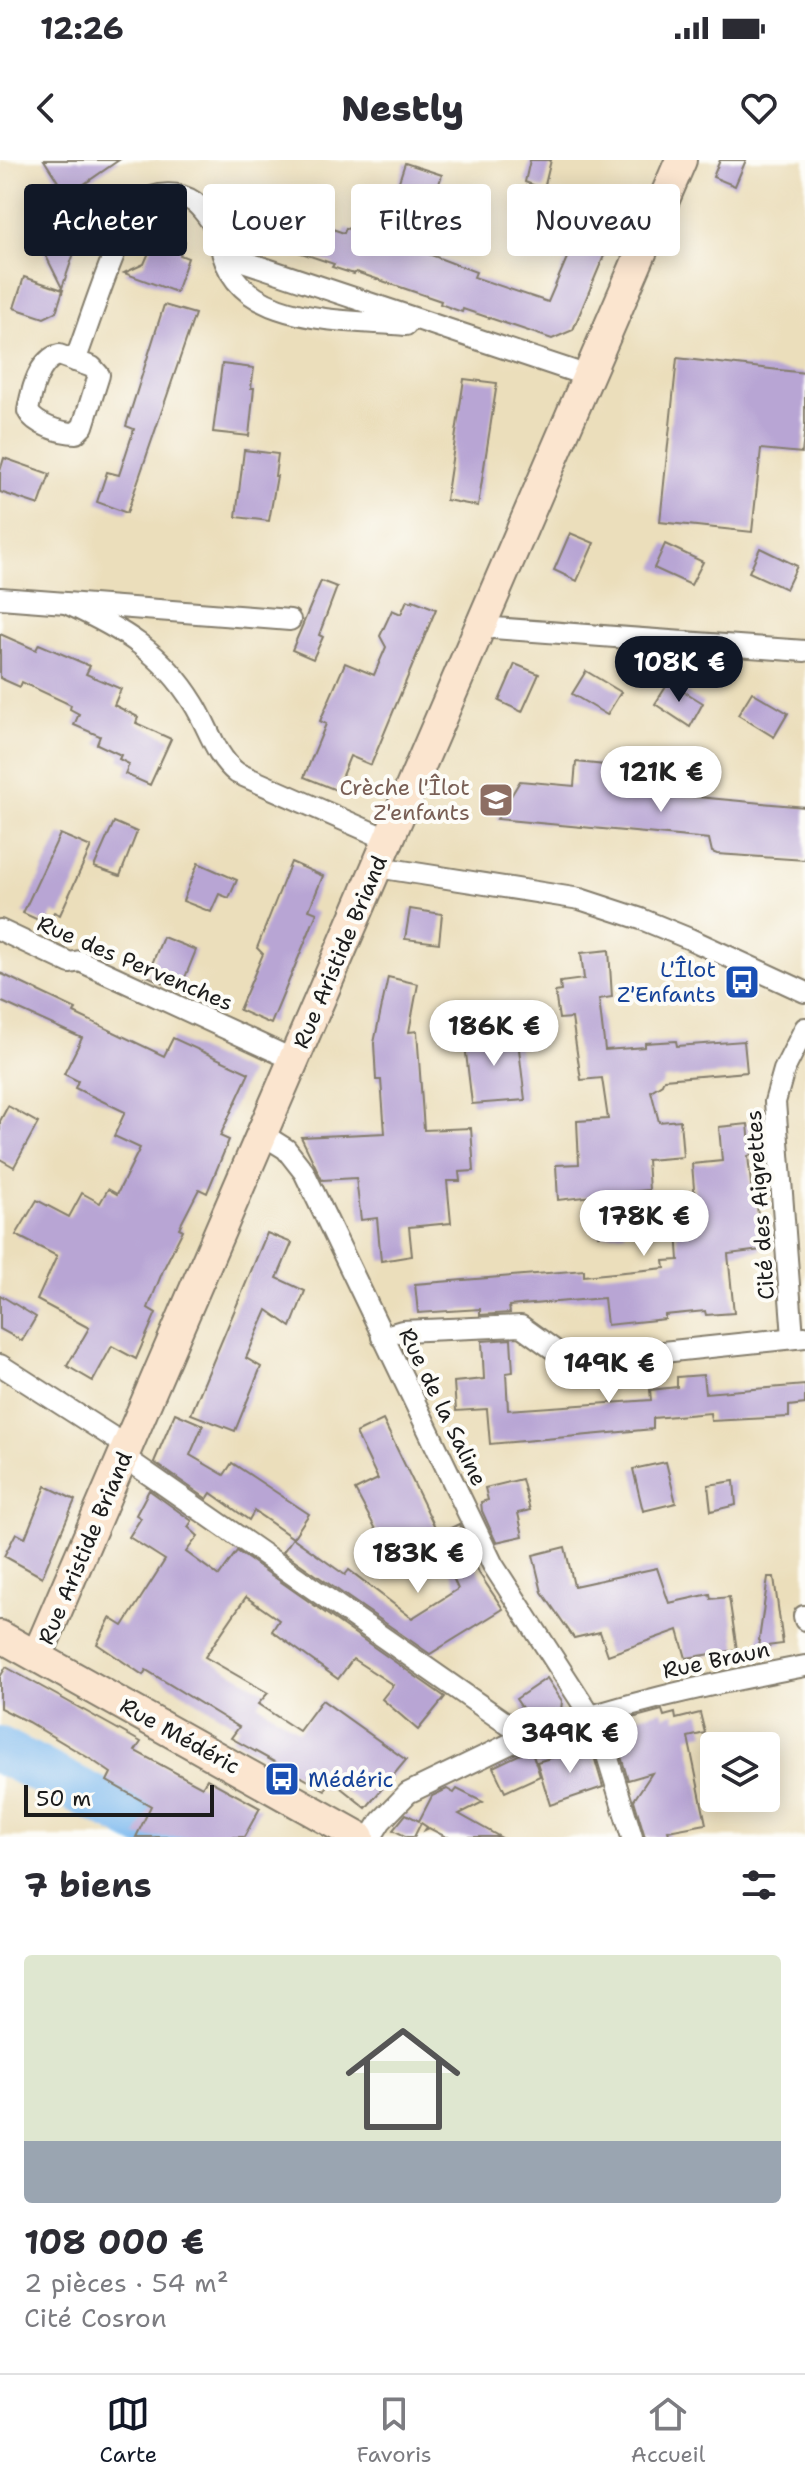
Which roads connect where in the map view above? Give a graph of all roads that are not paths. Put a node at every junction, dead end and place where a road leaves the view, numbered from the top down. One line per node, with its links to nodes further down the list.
1 (681, 160): 7 (main road, Rue Aristide Briand)
2 (203, 215): 6 (street)
3 (222, 256): 5 (street)
4 (236, 256): 5 (street)
5 (442, 328): 7 (street)
6 (75, 361)
7 (588, 376): 11 (main road, Rue Aristide Briand)
8 (0, 598): 9 (street)
9 (68, 604): 10 (street); 13 (street)
10 (290, 620)
11 (480, 627): 12 (street); 13 (main road, Rue Aristide Briand)
12 (805, 651)
13 (383, 853): 15 (street); 17 (main road, Rue Aristide Briand)
14 (0, 930): 17 (street, Rue des Pervenches)
15 (805, 992)
16 (805, 1028): 20 (street, Cité des Aigrettes)
17 (294, 1060): 18 (main road, Rue Aristide Briand)
18 (262, 1134): 19 (street, Rue de la Saline); 22 (main road, Rue Aristide Briand)
19 (382, 1337): 20 (street, Cité des Aigrettes); 25 (street, Rue de la Saline)
20 (799, 1337)
21 (0, 1365): 22 (street)
22 (126, 1452): 23 (main road, Rue Aristide Briand); 26 (street)
23 (14, 1649): 27 (main road, Rue Médéric)
24 (805, 1666): 25 (street, Rue Braun)
25 (591, 1714): 26 (street, Rue Braun); 28 (street, Rue de la Saline)
26 (520, 1739): 27 (street, Rue Braun)
27 (359, 1836)
28 (632, 1837)

